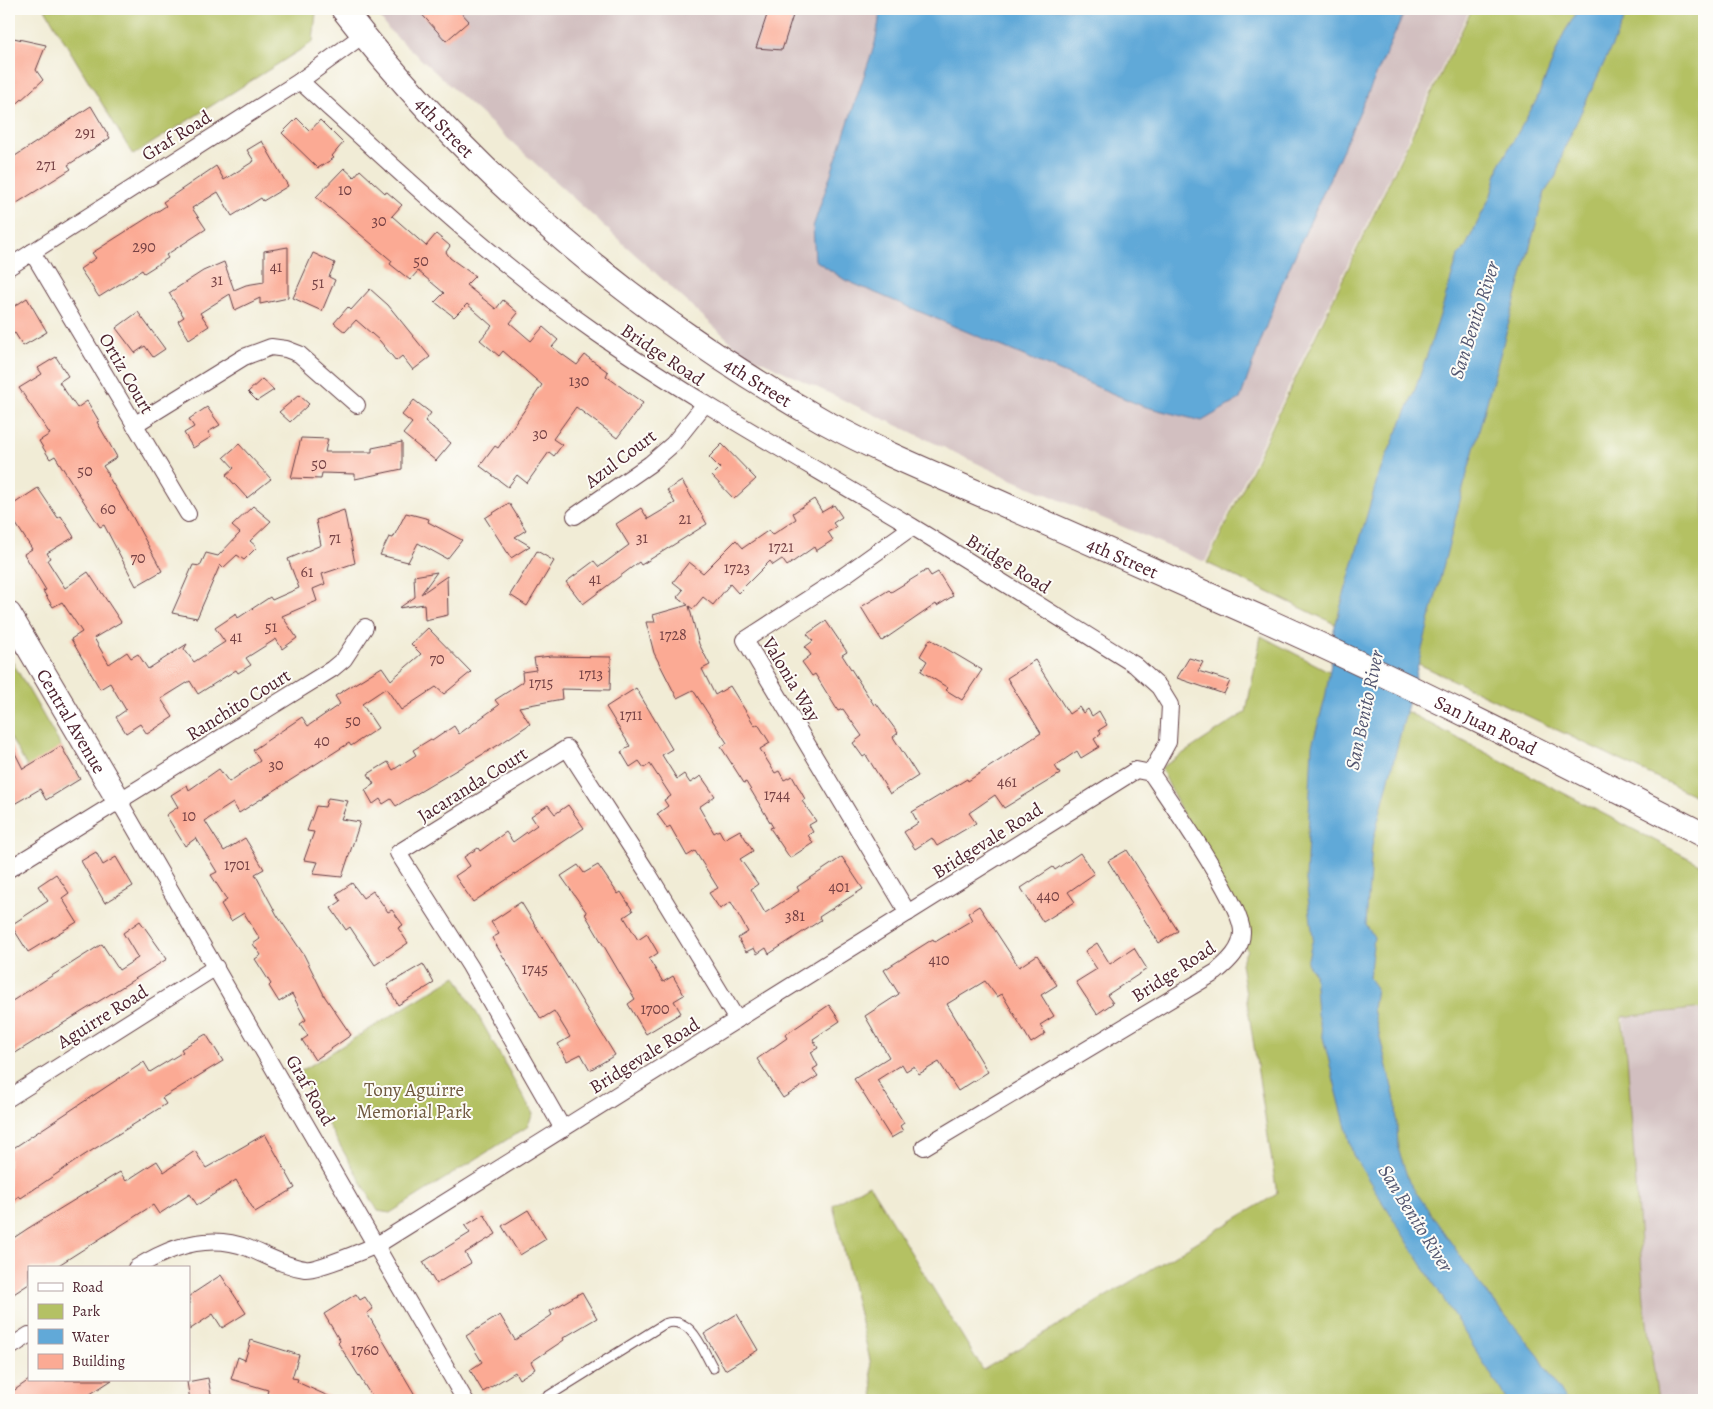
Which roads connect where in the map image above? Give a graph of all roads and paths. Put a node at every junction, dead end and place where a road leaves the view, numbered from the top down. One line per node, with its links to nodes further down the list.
1 (343, 9): 2 (main road, 4th Street)
2 (363, 35): 3 (street, Graf Road); 13 (main road, 4th Street)
3 (300, 81): 4 (street, Graf Road); 7 (street, Bridge Road)
4 (32, 252): 5 (street, Graf Road); 8 (street, Ortiz Court)
5 (9, 267)
6 (357, 405): 8 (street)
7 (704, 405): 10 (street, Azul Court); 11 (street, Bridge Road)
8 (134, 425): 9 (street, Ortiz Court)
9 (188, 514)
10 (575, 516)
11 (912, 527): 15 (street, Bridge Road); 19 (street, Valonia Way)
12 (9, 614): 16 (main road, Central Avenue)
13 (1266, 620): 17 (main road, San Juan Road)
14 (365, 627): 16 (street, Ranchito Court)
15 (1152, 773): 19 (street, Bridgevale Road); 24 (street, Bridge Road)
16 (119, 801): 18 (street, Ranchito Court); 20 (street, Graf Road)
17 (1704, 835)
18 (9, 869)
19 (908, 913): 21 (street, Bridgevale Road)
20 (216, 967): 22 (street, Aguirre Road); 25 (street, Graf Road)
21 (737, 1020): 23 (street, Bridgevale Road); 23 (street, Jacaranda Court)
22 (9, 1098)
23 (564, 1129): 25 (street, Bridgevale Road)
24 (924, 1147)
25 (378, 1245): 26 (street, Bridgevale Road); 30 (street, Graf Road)
26 (140, 1266)
27 (28, 1336): 28 (street)
28 (9, 1348)
29 (713, 1368): 31 (lane)
30 (465, 1400)
31 (542, 1400)

